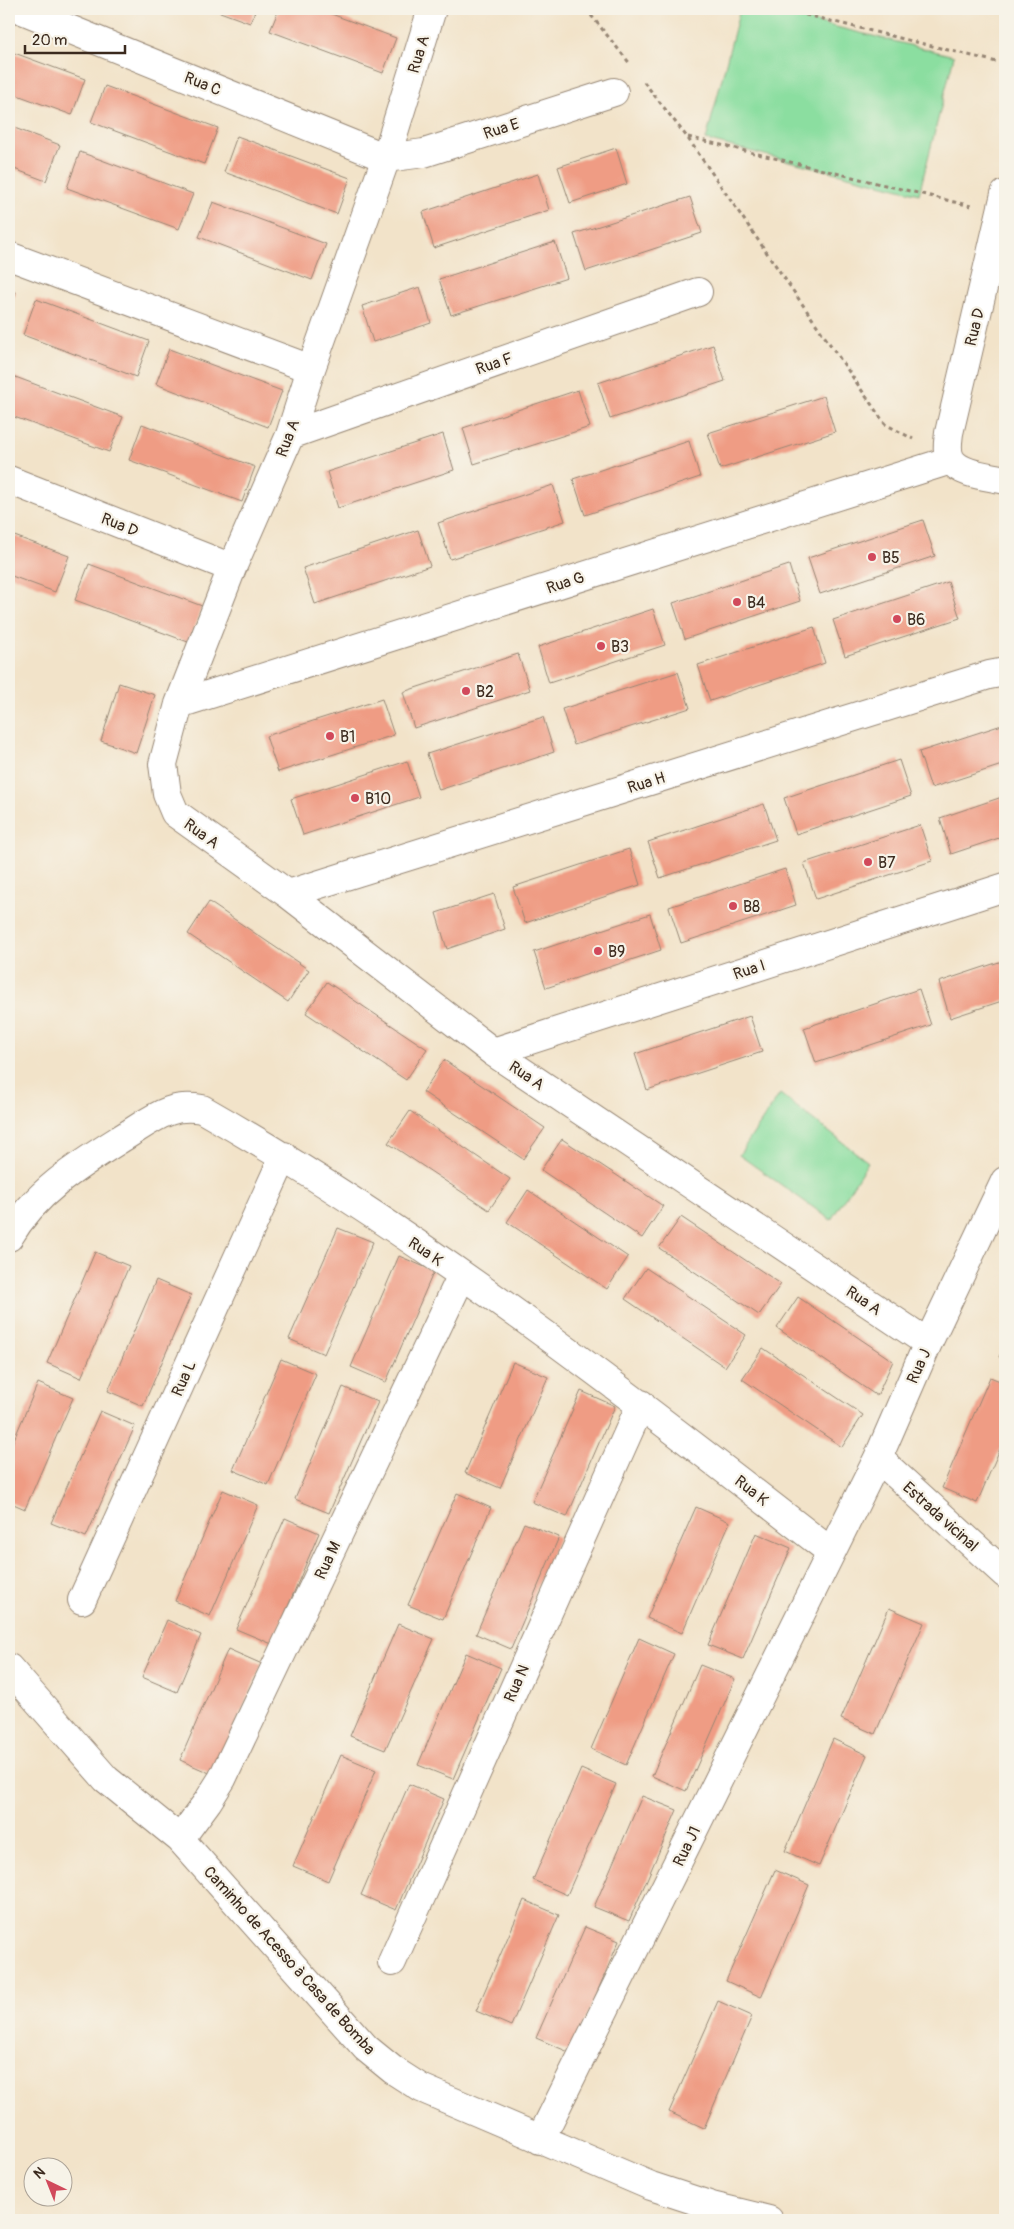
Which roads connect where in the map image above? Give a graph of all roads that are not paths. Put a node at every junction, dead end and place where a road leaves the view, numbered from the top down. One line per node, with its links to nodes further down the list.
1 (20, 9): 4 (street, Rua C)
2 (432, 9): 4 (street, Rua A)
3 (614, 92): 4 (street, Rua E)
4 (386, 158): 9 (street, Rua A)
5 (1003, 204): 6 (street, Rua D)
6 (1000, 242): 11 (street, Rua D)
7 (9, 256): 9 (street)
8 (698, 292): 10 (street, Rua F)
9 (311, 369): 10 (street, Rua A)
10 (290, 435): 14 (street, Rua A)
11 (951, 460): 13 (street); 16 (street, Rua G)
12 (9, 480): 14 (street, Rua D)
13 (1005, 480)
14 (232, 568): 16 (street, Rua A)
15 (1005, 672): 18 (street, Rua H)
16 (179, 704): 18 (street, Rua A)
17 (1005, 887): 19 (street, Rua I)
18 (288, 894): 19 (street, Rua A)
19 (493, 1052): 24 (street, Rua A)
20 (284, 1156): 22 (street, Rua K); 23 (street, Rua K); 29 (street, Rua L)
21 (1005, 1181): 24 (street, Rua J)
22 (9, 1236)
23 (462, 1275): 25 (street, Rua K); 31 (street, Rua M)
24 (928, 1343): 26 (street, Rua J)
25 (641, 1404): 27 (street, Rua K); 32 (street, Rua N)
26 (878, 1458): 27 (street, Rua J); 28 (street, Estrada vicinal)
27 (831, 1552): 33 (street, Rua J1)
28 (1005, 1574)
29 (82, 1600)
30 (9, 1668): 31 (street, Caminho de Acesso à Casa de Bomba)
31 (180, 1838): 33 (street, Caminho de Acesso à Casa de Bomba)
32 (392, 1962)
33 (540, 2140): 34 (street, Caminho de Acesso à Casa de Bomba)
34 (769, 2220)

